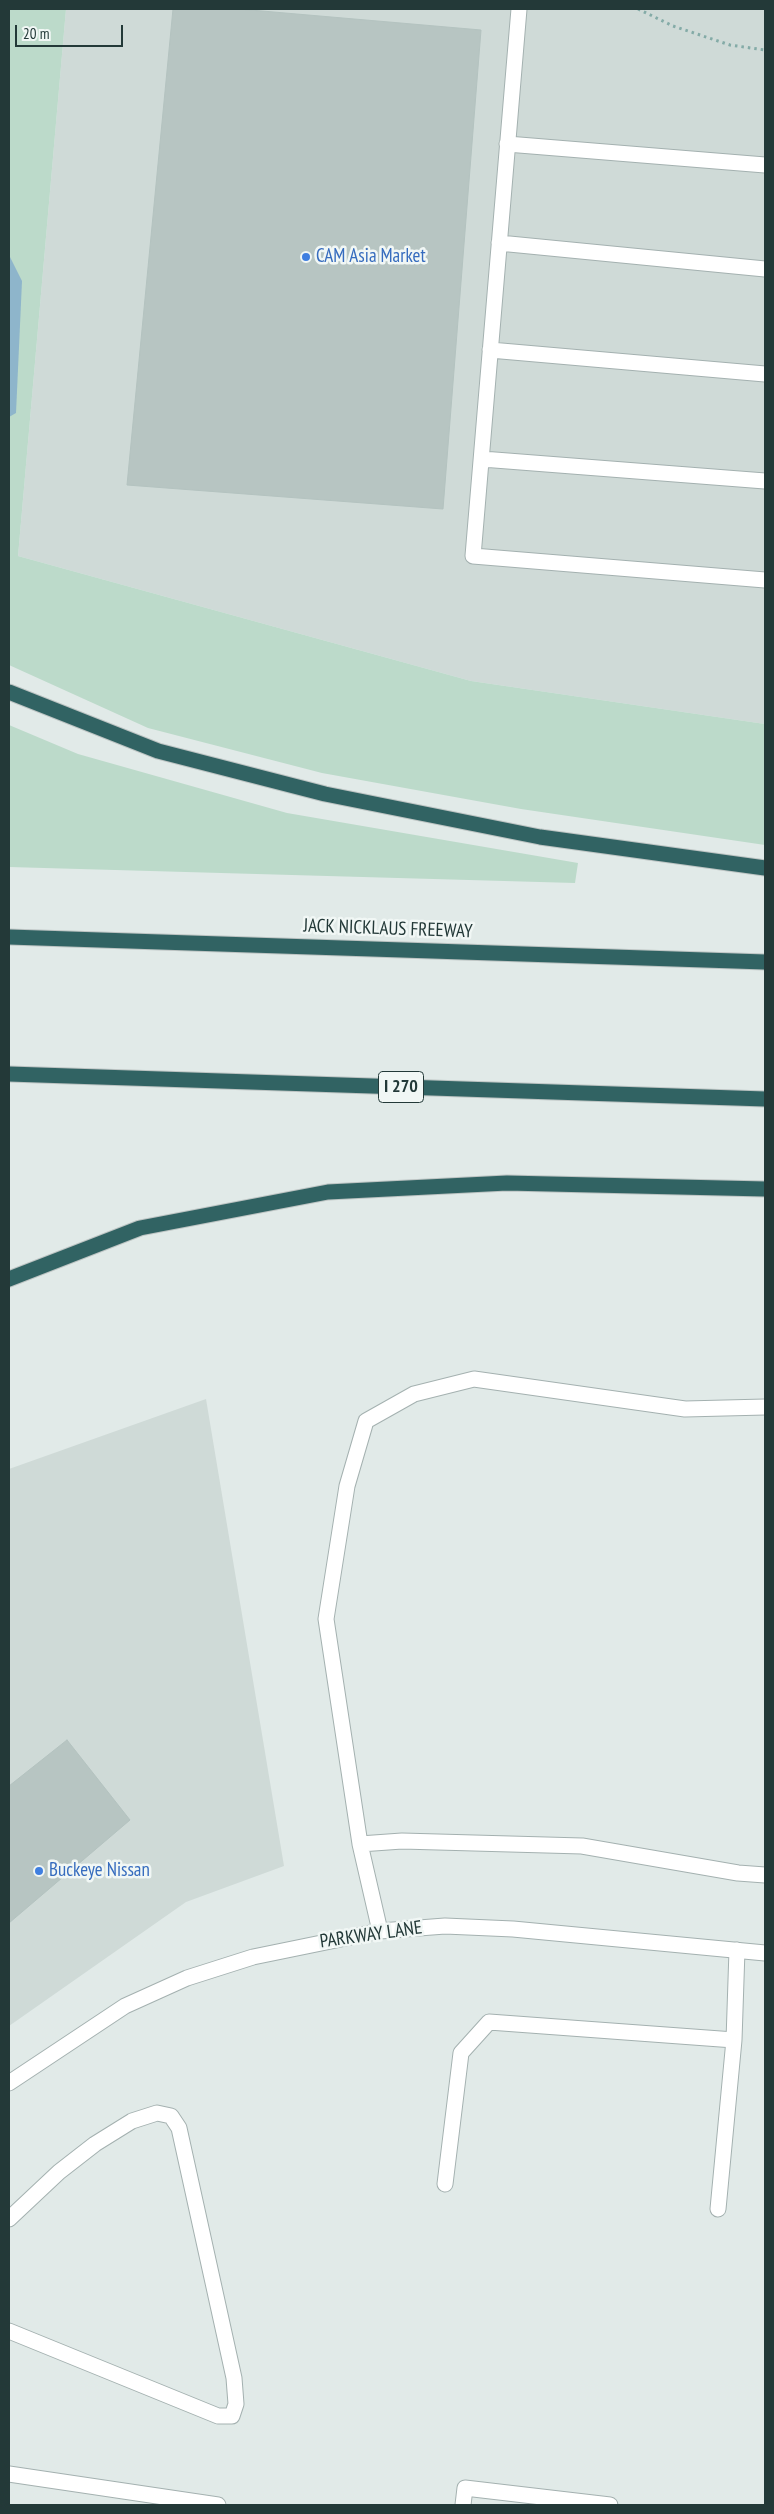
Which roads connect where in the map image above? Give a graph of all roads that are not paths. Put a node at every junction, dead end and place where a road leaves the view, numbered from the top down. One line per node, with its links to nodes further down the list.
1 (519, 9): 2 (street)
2 (507, 144): 3 (street); 4 (street)
3 (765, 165)
4 (499, 243): 5 (street); 6 (street)
5 (765, 269)
6 (490, 350): 7 (street); 8 (street)
7 (765, 374)
8 (482, 459): 9 (street); 10 (street)
9 (765, 482)
10 (765, 580)
11 (9, 692): 12 (highway)
12 (765, 868)
13 (9, 936): 14 (highway, JACK NICKLAUS FREEWAY)
14 (765, 962)
15 (9, 1074): 16 (highway, I 270)
16 (765, 1099)
17 (765, 1188): 18 (highway)
18 (9, 1279)
19 (765, 1407): 20 (street)
20 (360, 1844): 21 (street); 22 (street)
21 (765, 1875)
22 (380, 1931): 23 (street, PARKWAY LANE); 26 (street, PARKWAY LANE)
23 (737, 1950): 24 (street, PARKWAY LANE); 25 (street)
24 (765, 1954)
25 (734, 2040): 27 (street); 28 (street)
26 (9, 2083)
27 (445, 2184)
28 (718, 2209)
29 (9, 2219): 30 (street)
30 (9, 2331)
31 (9, 2474): 32 (street)
32 (218, 2505)
33 (463, 2505): 34 (street)
34 (610, 2505)

